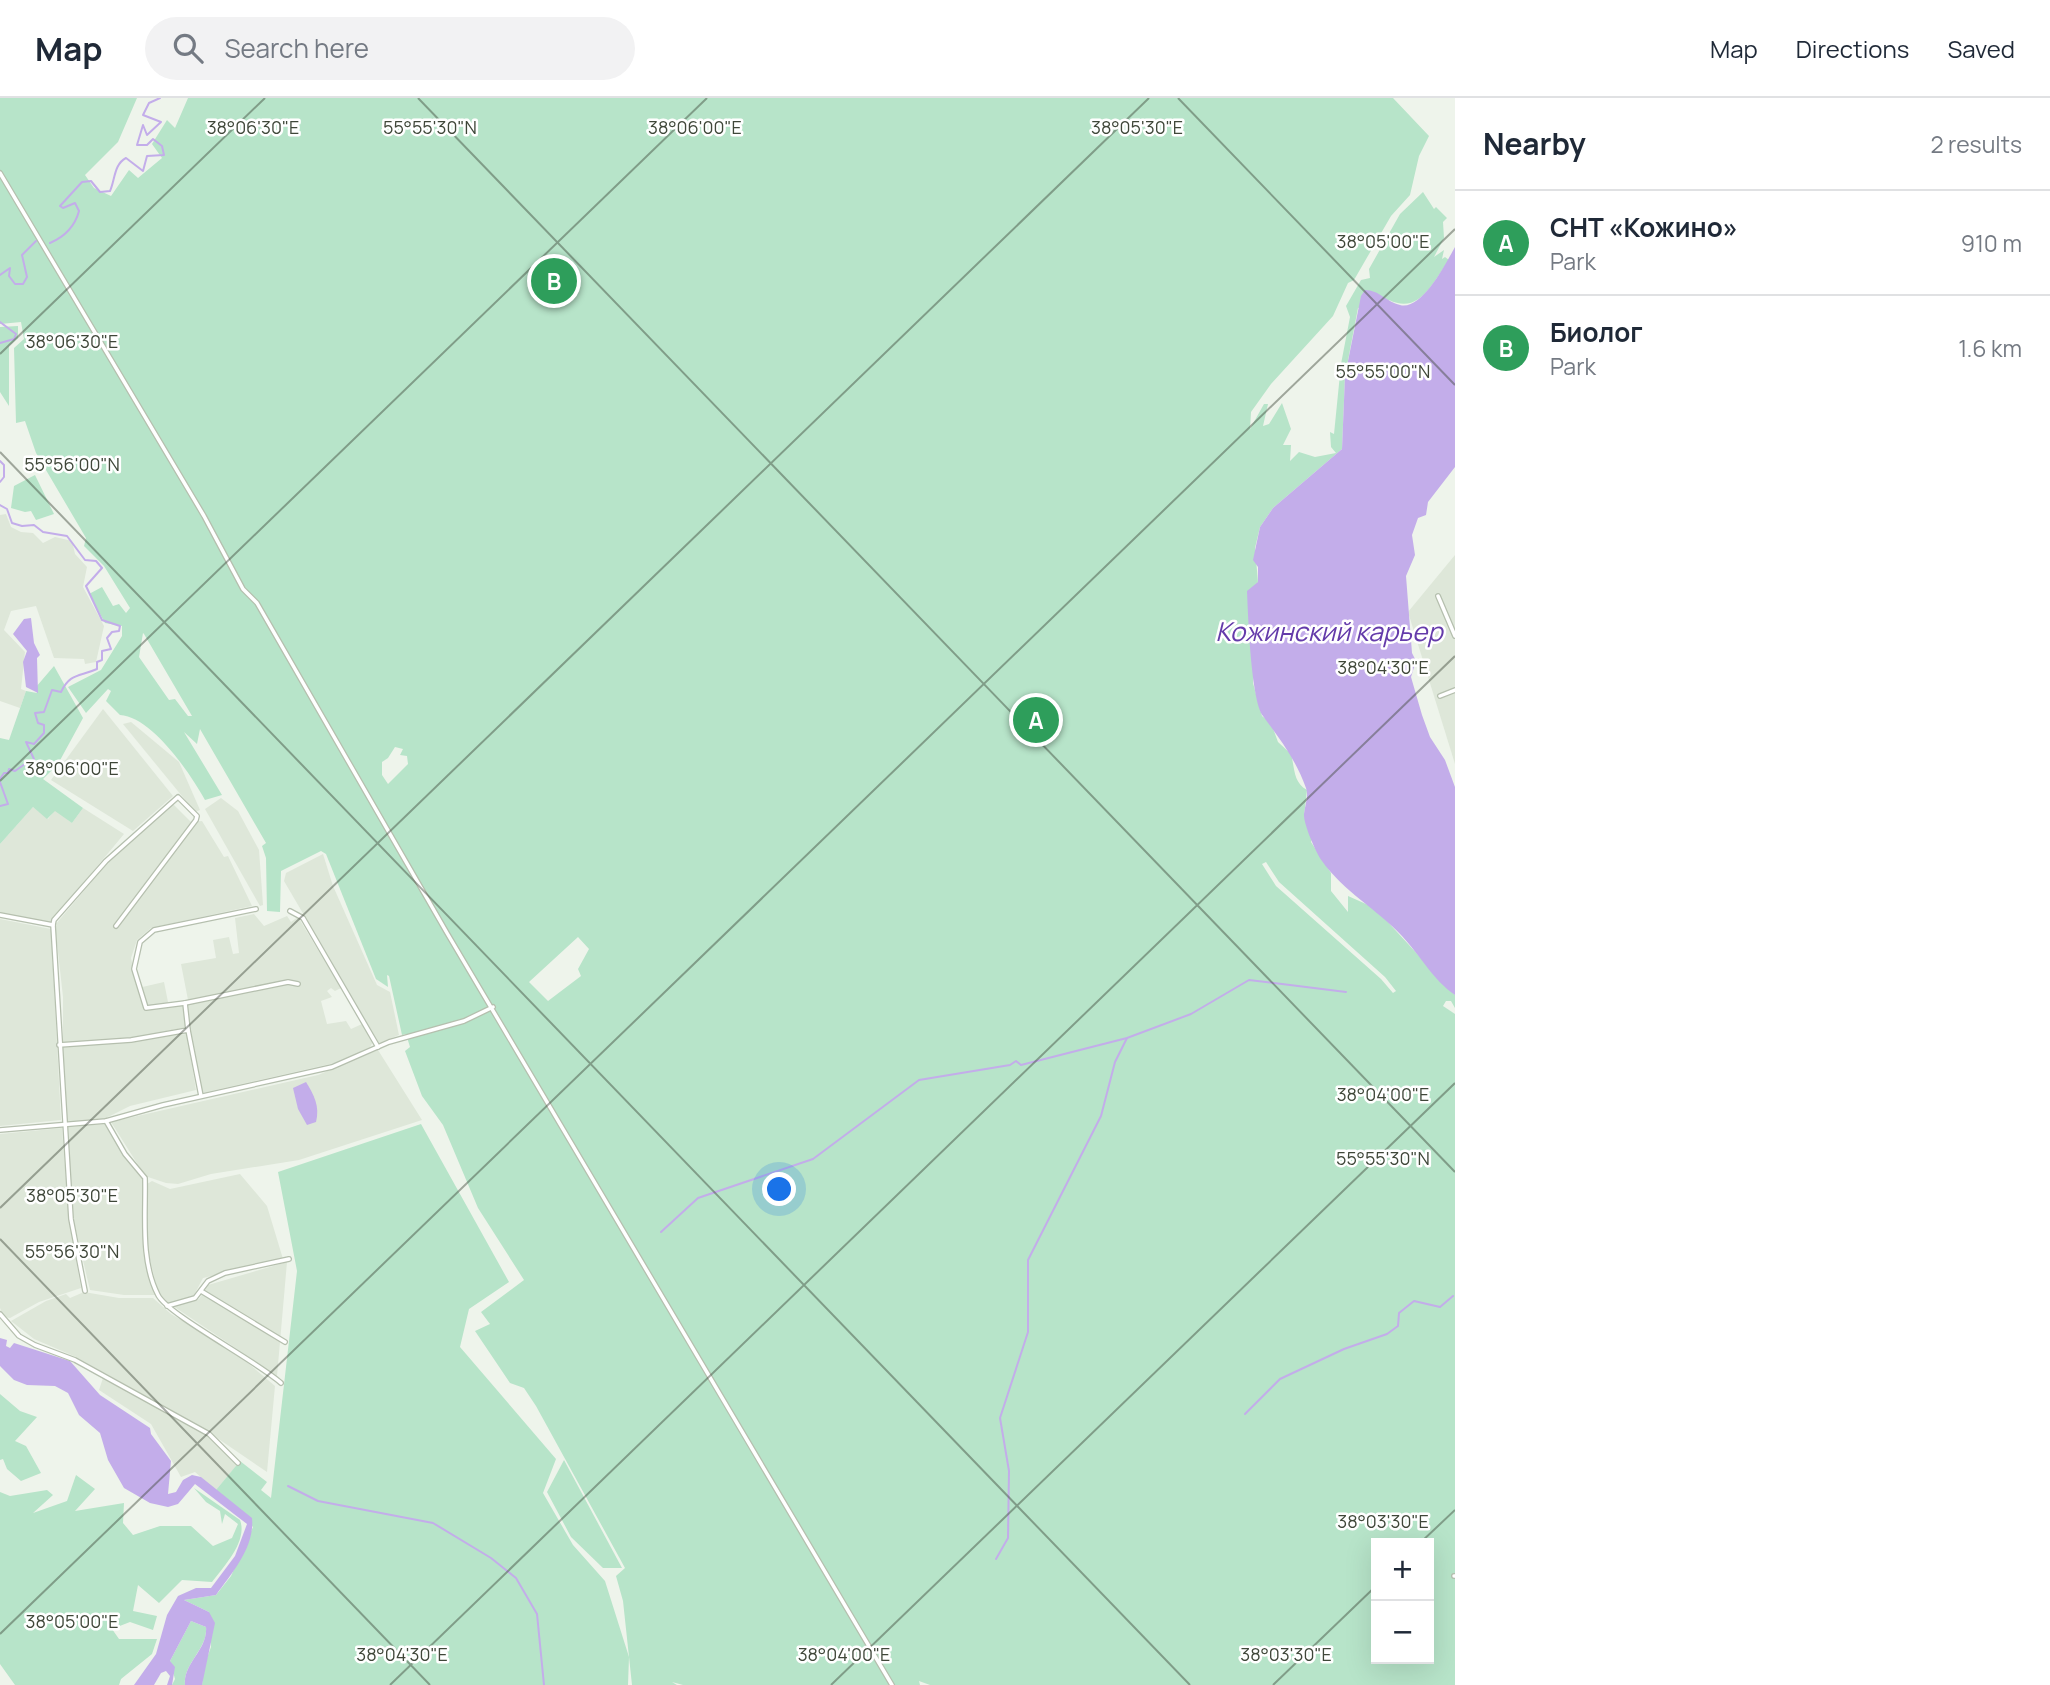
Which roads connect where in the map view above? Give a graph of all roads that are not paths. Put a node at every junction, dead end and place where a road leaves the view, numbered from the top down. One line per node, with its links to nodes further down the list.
1 (0, 173): 13 (street)
2 (1438, 596): 3 (street)
3 (1455, 636)
4 (1455, 690): 5 (street)
5 (1440, 696)
6 (256, 909): 12 (street)
7 (290, 911): 16 (street)
8 (0, 915): 9 (street)
9 (52, 925): 10 (street); 15 (street)
10 (116, 926)
11 (298, 984): 12 (street)
12 (185, 1003): 14 (street)
13 (492, 1007): 16 (street); 29 (street)
14 (188, 1030): 15 (street); 17 (street)
15 (59, 1045): 19 (street)
16 (379, 1046): 17 (street)
17 (201, 1097): 18 (street)
18 (106, 1121): 19 (street); 24 (street)
19 (65, 1124): 20 (street); 22 (street)
20 (0, 1130)
21 (289, 1259): 23 (street)
22 (85, 1291)
23 (201, 1291): 24 (street); 26 (street)
24 (167, 1306): 27 (street)
25 (0, 1314): 28 (street)
26 (285, 1342)
27 (281, 1382)
28 (238, 1463)
29 (892, 1685)

